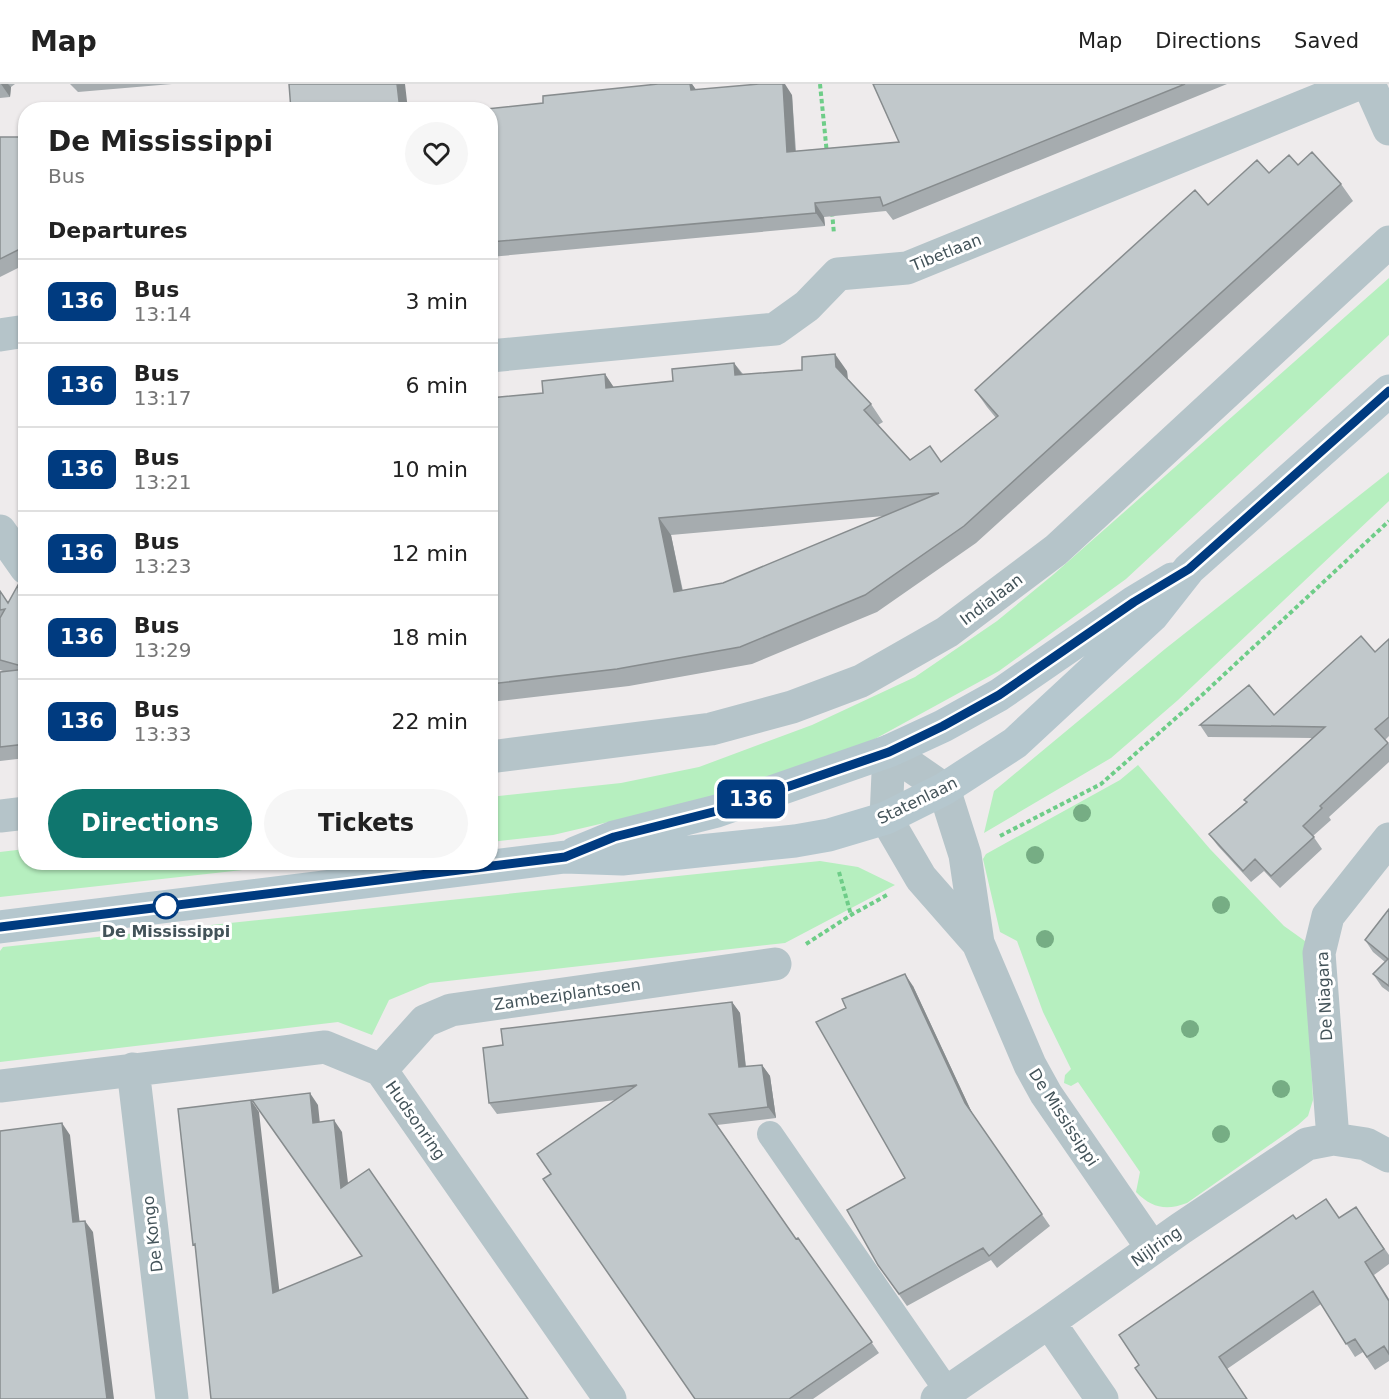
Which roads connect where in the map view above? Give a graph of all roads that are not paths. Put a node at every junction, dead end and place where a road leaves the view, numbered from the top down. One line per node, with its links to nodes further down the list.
1 (1358, 84): 7 (street, Tibetlaan)
2 (1368, 84): 3 (street)
3 (1389, 129)
4 (1389, 242): 13 (street, Indialaan)
5 (18, 332): 6 (street)
6 (0, 335)
7 (498, 355)
8 (1389, 391): 11 (main road, Statenlaan)
9 (0, 531): 10 (street)
10 (18, 557)
11 (1189, 569): 12 (main road, Statenlaan); 14 (main road, Statenlaan)
12 (889, 752): 14 (street); 17 (street); 19 (main road, Statenlaan)
13 (498, 756)
14 (945, 789): 17 (main road, Statenlaan); 23 (street, De Mississippi)
15 (18, 814): 16 (street)
16 (0, 816)
17 (886, 819): 19 (main road, Statenlaan); 23 (street, De Mississippi)
18 (1389, 839): 29 (street, De Niagara)
19 (565, 857): 20 (main road, Statenlaan)
20 (498, 865)
21 (460, 870): 22 (main road, Statenlaan)
22 (0, 927)
23 (978, 943): 31 (street, De Mississippi)
24 (775, 964): 26 (street, Zambeziplantsoen)
25 (133, 1069): 26 (street, Hudsonring); 27 (street, Hudsonring); 34 (street, De Kongo)
26 (381, 1070): 35 (street, Hudsonring)
27 (0, 1086)
28 (770, 1134): 33 (lane)
29 (1333, 1138): 30 (street, Nijlring); 31 (street, Nijlring)
30 (1389, 1156)
31 (1152, 1248): 32 (street, Nijlring)
32 (1049, 1322): 33 (street, Nijlring); 36 (street)
33 (942, 1395)
34 (172, 1399)
35 (610, 1399)
36 (1102, 1399)

